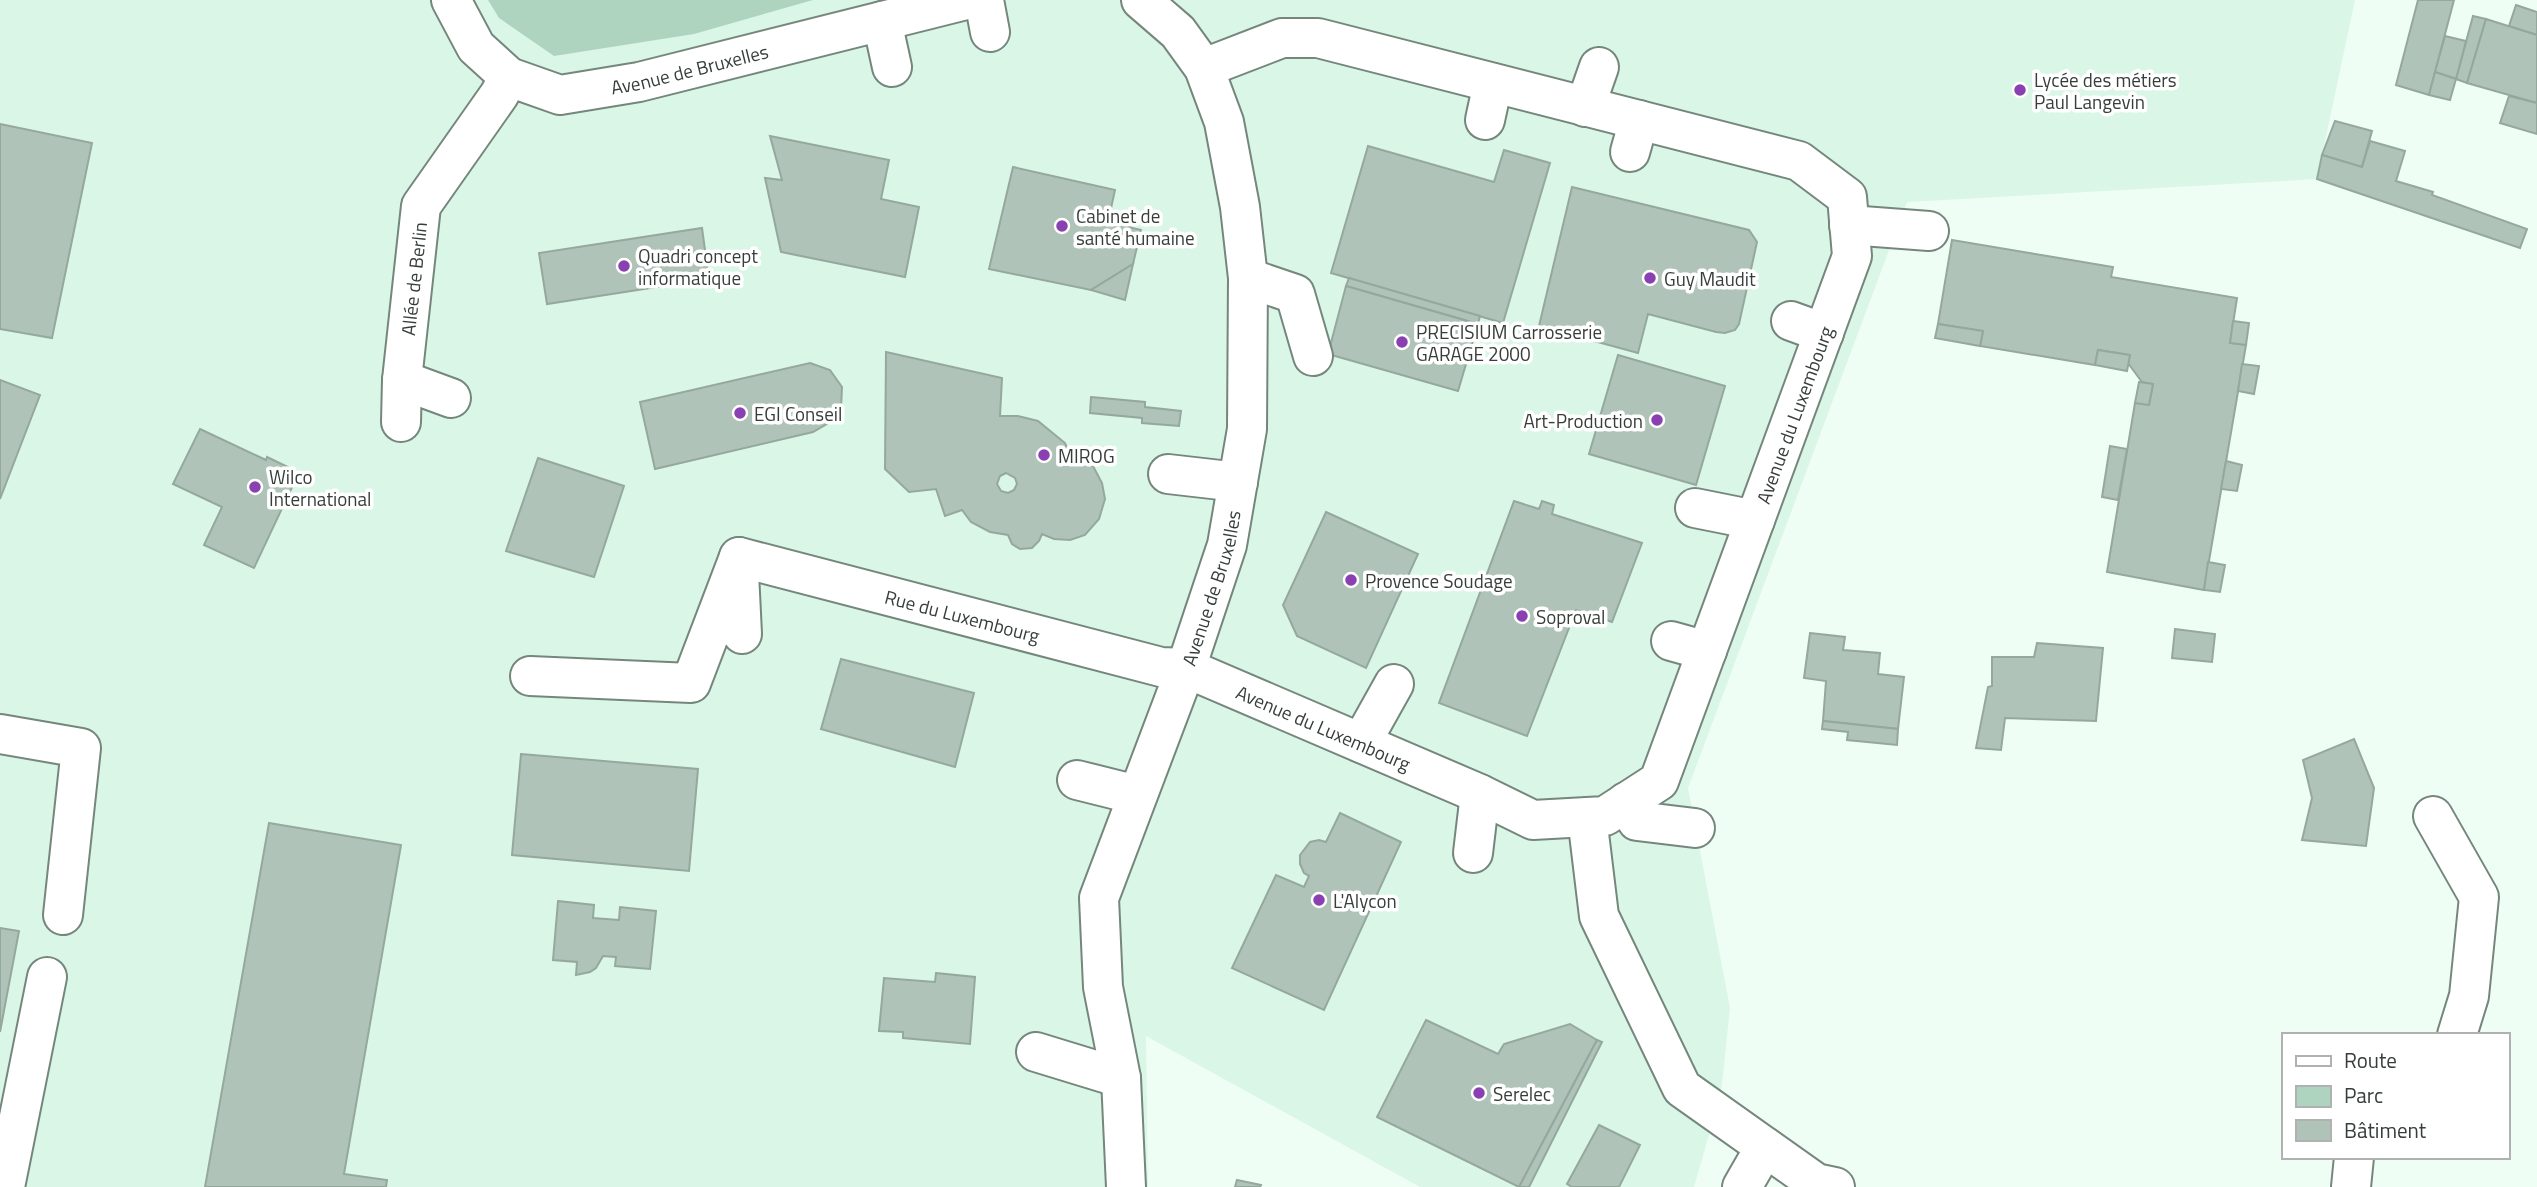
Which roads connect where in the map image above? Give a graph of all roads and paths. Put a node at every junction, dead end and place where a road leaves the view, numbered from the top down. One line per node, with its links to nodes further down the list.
1 (451, 0): 8 (street, Avenue de Bruxelles)
2 (965, 0): 4 (street, Avenue de Bruxelles)
3 (1141, 0): 7 (street, Avenue de Bruxelles)
4 (882, 21): 5 (street); 8 (street, Avenue de Bruxelles)
5 (892, 67)
6 (1599, 67): 9 (street)
7 (1204, 68): 9 (street, Avenue du Luxembourg); 12 (street, Avenue de Bruxelles)
8 (509, 77): 14 (street, Allée de Berlin)
9 (1585, 107): 10 (street, Avenue du Luxembourg)
10 (1849, 225): 11 (street); 20 (street, Avenue du Luxembourg)
11 (1929, 231)
12 (1248, 278): 13 (street); 18 (street, Avenue de Bruxelles)
13 (1313, 356)
14 (402, 380): 15 (street); 16 (street, Allée de Berlin)
15 (451, 398)
16 (401, 422)
17 (1168, 474): 18 (street)
18 (1238, 482): 25 (street, Avenue de Bruxelles)
19 (1695, 508): 20 (street)
20 (1755, 520): 24 (street, Avenue du Luxembourg)
21 (738, 557): 22 (street); 25 (street, Rue du Luxembourg); 26 (street)
22 (742, 634)
23 (1671, 641): 24 (street)
24 (1707, 651): 33 (street, Avenue du Luxembourg)
25 (1186, 668): 29 (street, Avenue du Luxembourg); 32 (street, Avenue de Bruxelles)
26 (530, 676)
27 (1394, 684): 29 (street)
28 (0, 734): 38 (street)
29 (1361, 743): 31 (street, Avenue du Luxembourg)
30 (1077, 780): 32 (street)
31 (1480, 794): 35 (street, Avenue du Luxembourg); 37 (street)
32 (1136, 795): 42 (street, Avenue de Bruxelles)
33 (1626, 802): 35 (street, Avenue du Luxembourg); 36 (street)
34 (2433, 816): 40 (street)
35 (1587, 817): 43 (street)
36 (1695, 828)
37 (1473, 853)
38 (63, 915)
39 (47, 977): 45 (street)
40 (2458, 1033)
41 (1036, 1052): 42 (street)
42 (1121, 1078): 46 (street, Avenue de Bruxelles)
43 (1765, 1146): 47 (street); 48 (street)
44 (2354, 1159): 49 (street)
45 (5, 1187)
46 (1126, 1187)
47 (1742, 1187)
48 (1835, 1187)
49 (2351, 1187)

